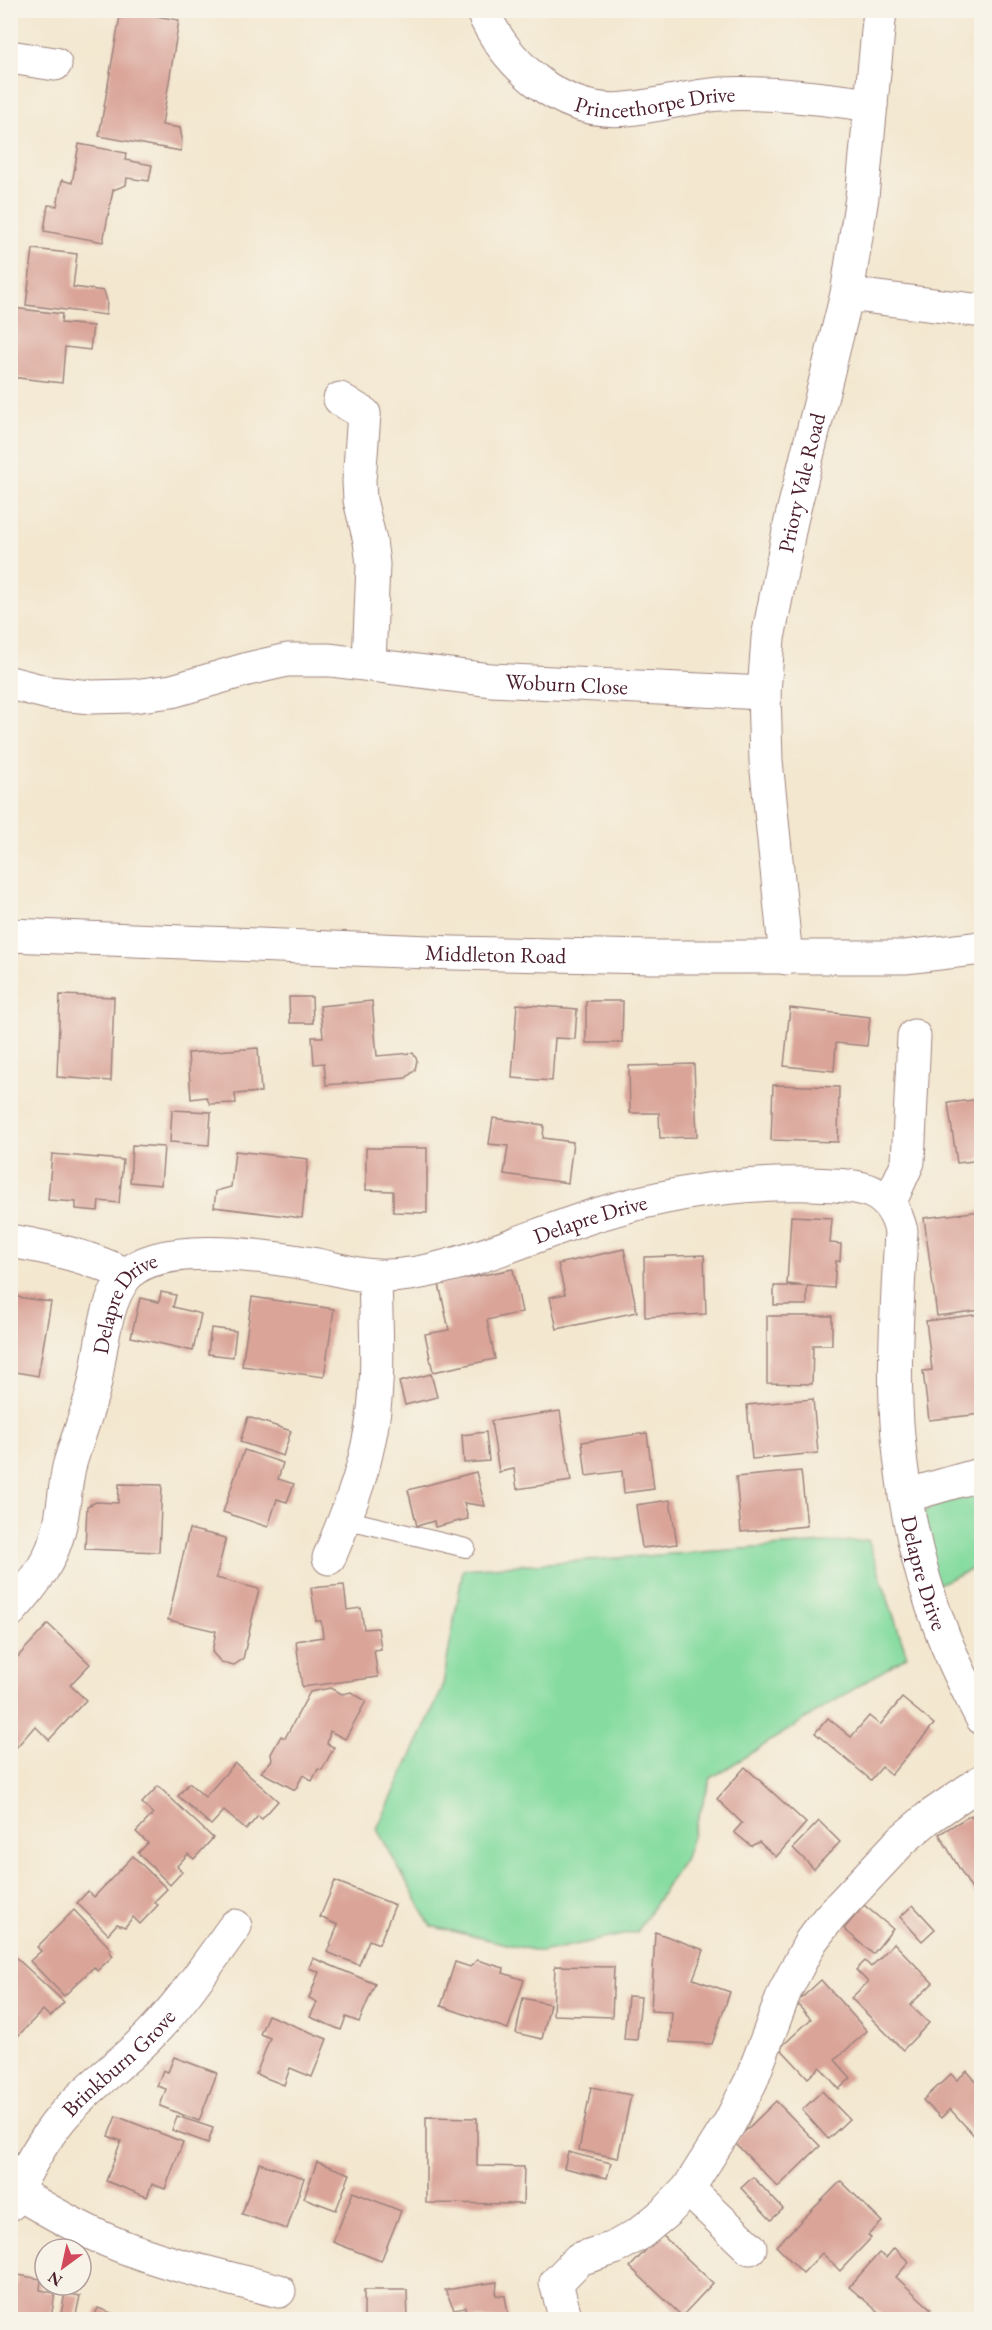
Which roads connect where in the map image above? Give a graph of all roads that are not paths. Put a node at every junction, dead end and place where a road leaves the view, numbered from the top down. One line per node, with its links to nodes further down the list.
1 (482, 10): 5 (street, Princethorpe Drive)
2 (880, 10): 5 (street, Priory Vale Road)
3 (10, 57): 4 (street)
4 (55, 64)
5 (871, 105): 6 (street, Priory Vale Road)
6 (847, 294): 7 (street); 11 (street, Priory Vale Road)
7 (981, 311)
8 (364, 405): 9 (street)
9 (369, 664): 10 (street, Woburn Close); 11 (street, Woburn Close)
10 (10, 683)
11 (764, 693): 14 (street, Priory Vale Road)
12 (10, 935): 14 (street, Middleton Road)
13 (981, 948): 14 (street, Middleton Road)
14 (786, 958)
15 (914, 1036): 16 (street)
16 (889, 1204): 19 (street, Delapre Drive); 21 (street, Delapre Drive)
17 (10, 1241): 18 (street)
18 (127, 1275): 19 (street, Delapre Drive); 25 (street, Delapre Drive)
19 (375, 1276): 22 (street)
20 (981, 1474): 21 (street)
21 (906, 1496): 26 (street, Delapre Drive)
22 (344, 1519): 23 (lane); 24 (street)
23 (466, 1548)
24 (329, 1558)
25 (10, 1611)
26 (981, 1718)
27 (981, 1781): 29 (street)
28 (235, 1926): 30 (street, Brinkburn Grove)
29 (688, 2189): 31 (street); 33 (street)
30 (13, 2198): 32 (street)
31 (750, 2248)
32 (279, 2291)
33 (566, 2319)

